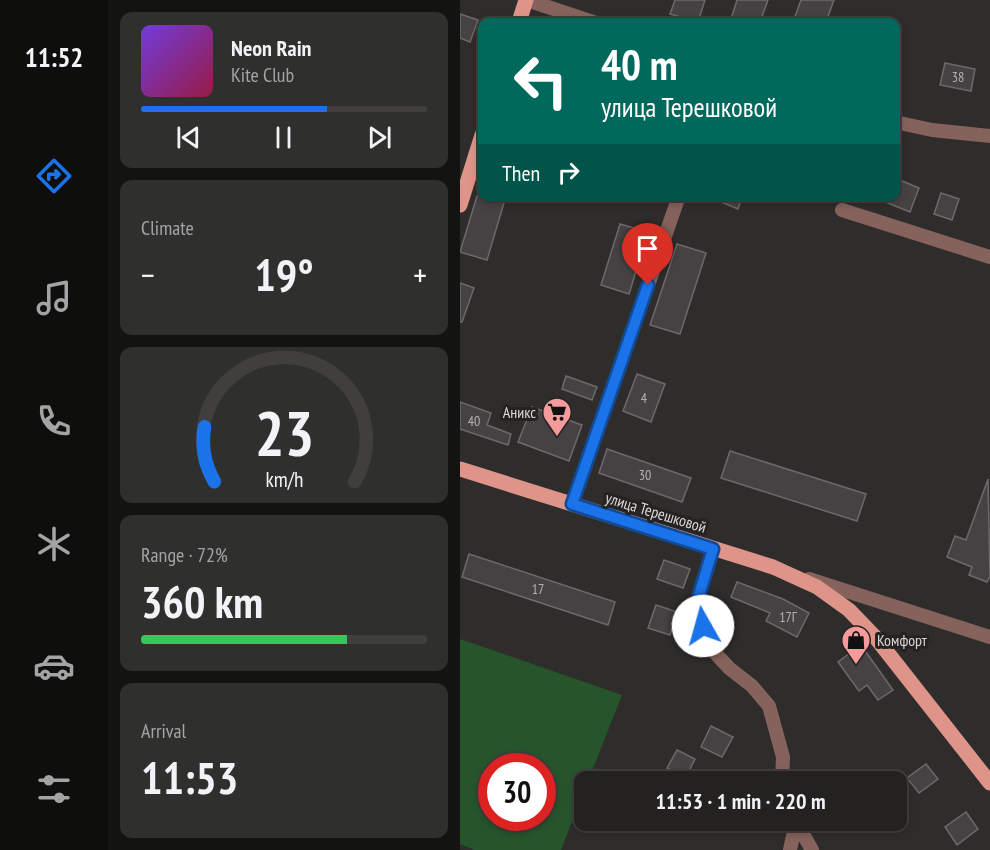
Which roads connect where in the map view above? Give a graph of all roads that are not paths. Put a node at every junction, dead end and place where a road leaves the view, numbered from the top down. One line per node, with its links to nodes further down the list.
1 (526, 0): 2 (main road); 3 (street)
2 (520, 18)
3 (581, 18)
4 (900, 123): 5 (street)
5 (990, 136)
6 (478, 148): 8 (main road)
7 (677, 201): 12 (street)
8 (460, 205)
9 (842, 210): 10 (street)
10 (990, 257)
11 (460, 469): 12 (main road, улица Терешковой)
12 (572, 504): 13 (main road, улица Терешковой)
13 (713, 549): 14 (main road, улица Терешковой); 16 (street)
14 (773, 567): 15 (street, улица Терешковой); 17 (main road, улица Терешковой)
15 (990, 637)
16 (782, 771)
17 (988, 779)
18 (794, 831): 20 (street)
19 (802, 831): 21 (street)
20 (790, 850)
21 (812, 850)

